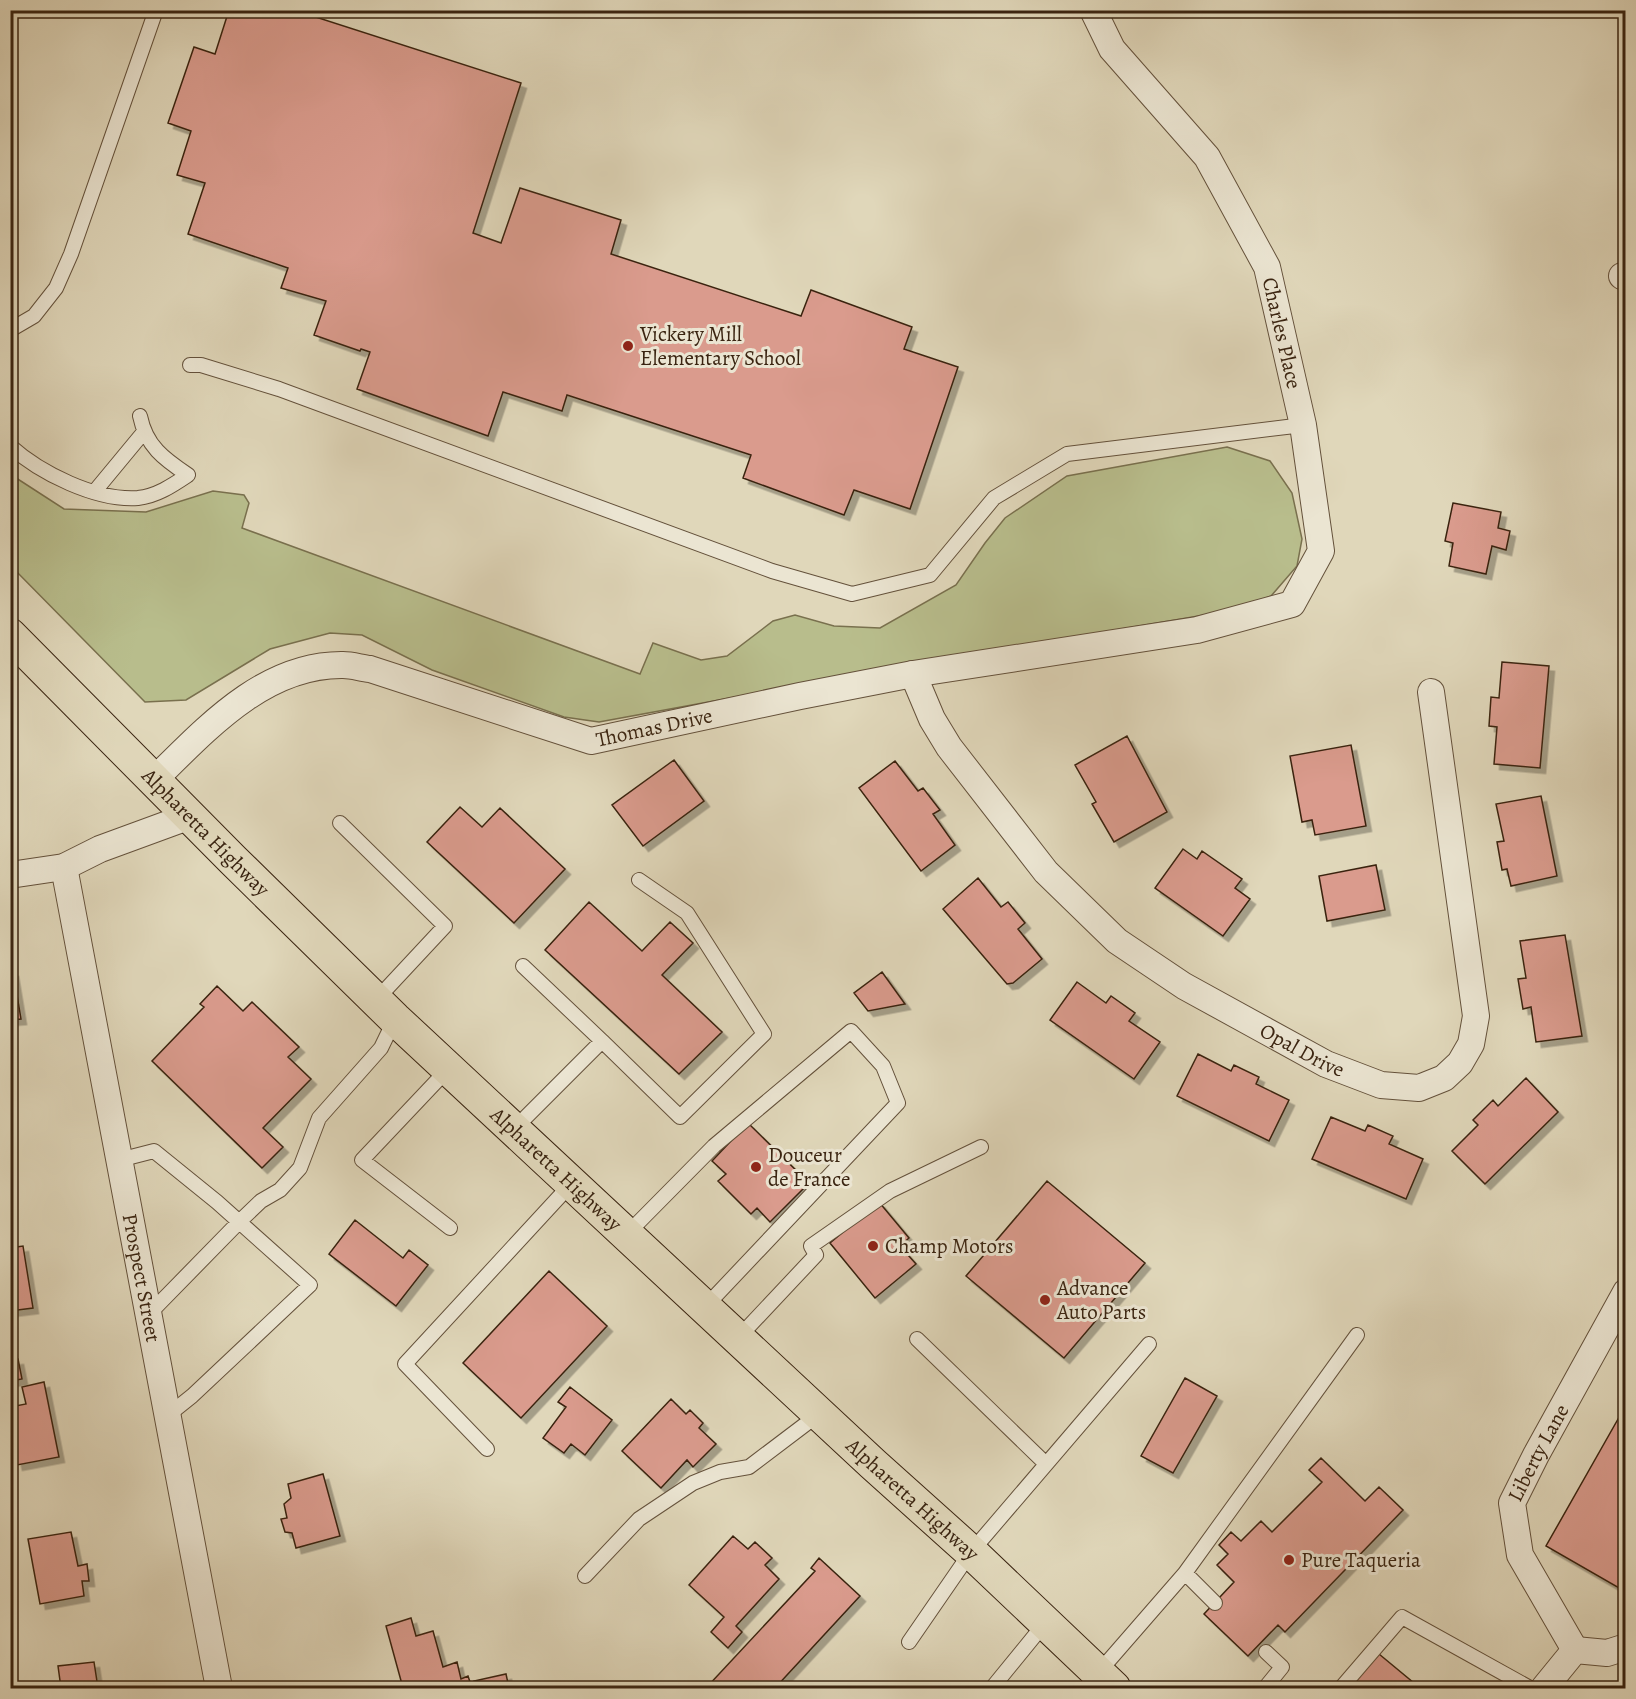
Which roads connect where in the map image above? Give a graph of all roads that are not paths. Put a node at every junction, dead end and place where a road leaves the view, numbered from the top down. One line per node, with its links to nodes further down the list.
1 (156, 10): 3 (lane)
2 (1093, 10): 6 (street, Charles Place)
3 (10, 330)
4 (190, 365): 6 (lane)
5 (140, 417): 7 (lane)
6 (1303, 425): 10 (street, Charles Place)
7 (143, 433): 9 (lane); 9 (lane)
8 (10, 446): 9 (lane)
9 (95, 491)
10 (1197, 630): 12 (street, Thomas Drive)
11 (10, 634): 14 (highway, Alpharetta Highway)
12 (913, 674): 13 (street, Opal Drive); 14 (street, Thomas Drive)
13 (1431, 692)
14 (154, 780): 15 (highway, Alpharetta Highway)
15 (190, 816): 17 (street); 21 (highway, Alpharetta Highway)
16 (340, 823): 21 (lane)
17 (64, 867): 18 (street); 26 (street, Prospect Street)
18 (10, 875)
19 (639, 880): 22 (lane)
20 (523, 966): 22 (lane)
21 (386, 1009): 23 (highway, Alpharetta Highway); 28 (lane)
22 (602, 1041): 24 (lane)
23 (449, 1068): 24 (highway, Alpharetta Highway); 29 (lane)
24 (514, 1130): 27 (highway, Alpharetta Highway)
25 (981, 1147): 35 (lane)
26 (119, 1160): 28 (lane); 33 (street, Prospect Street)
27 (572, 1183): 30 (highway, Alpharetta Highway); 40 (lane)
28 (239, 1222): 33 (lane); 39 (lane)
29 (450, 1228)
30 (627, 1234): 32 (highway, Alpharetta Highway); 32 (lane)
31 (1626, 1292): 48 (street, Liberty Lane)
32 (705, 1307): 35 (highway, Alpharetta Highway)
33 (148, 1315): 39 (street, Prospect Street)
34 (1357, 1335): 43 (lane)
35 (738, 1338): 38 (highway, Alpharetta Highway)
36 (917, 1339): 41 (lane)
37 (1149, 1344): 41 (lane)
38 (819, 1414): 42 (highway, Alpharetta Highway); 44 (lane)
39 (167, 1416): 52 (street, Prospect Street)
40 (487, 1449)
41 (1046, 1464): 42 (lane)
42 (971, 1552): 46 (highway, Alpharetta Highway); 47 (lane)
43 (1185, 1574): 45 (lane); 51 (lane)
44 (585, 1576)
45 (1215, 1604)
46 (1045, 1623): 51 (highway, Alpharetta Highway); 53 (lane)
47 (909, 1642)
48 (1575, 1650): 50 (street); 57 (street)
49 (1266, 1652): 54 (lane)
50 (1619, 1656)
51 (1106, 1681)
52 (219, 1689)
53 (992, 1689)
54 (1265, 1689)
55 (1341, 1689): 56 (lane)
56 (1530, 1689)
57 (1544, 1689)

